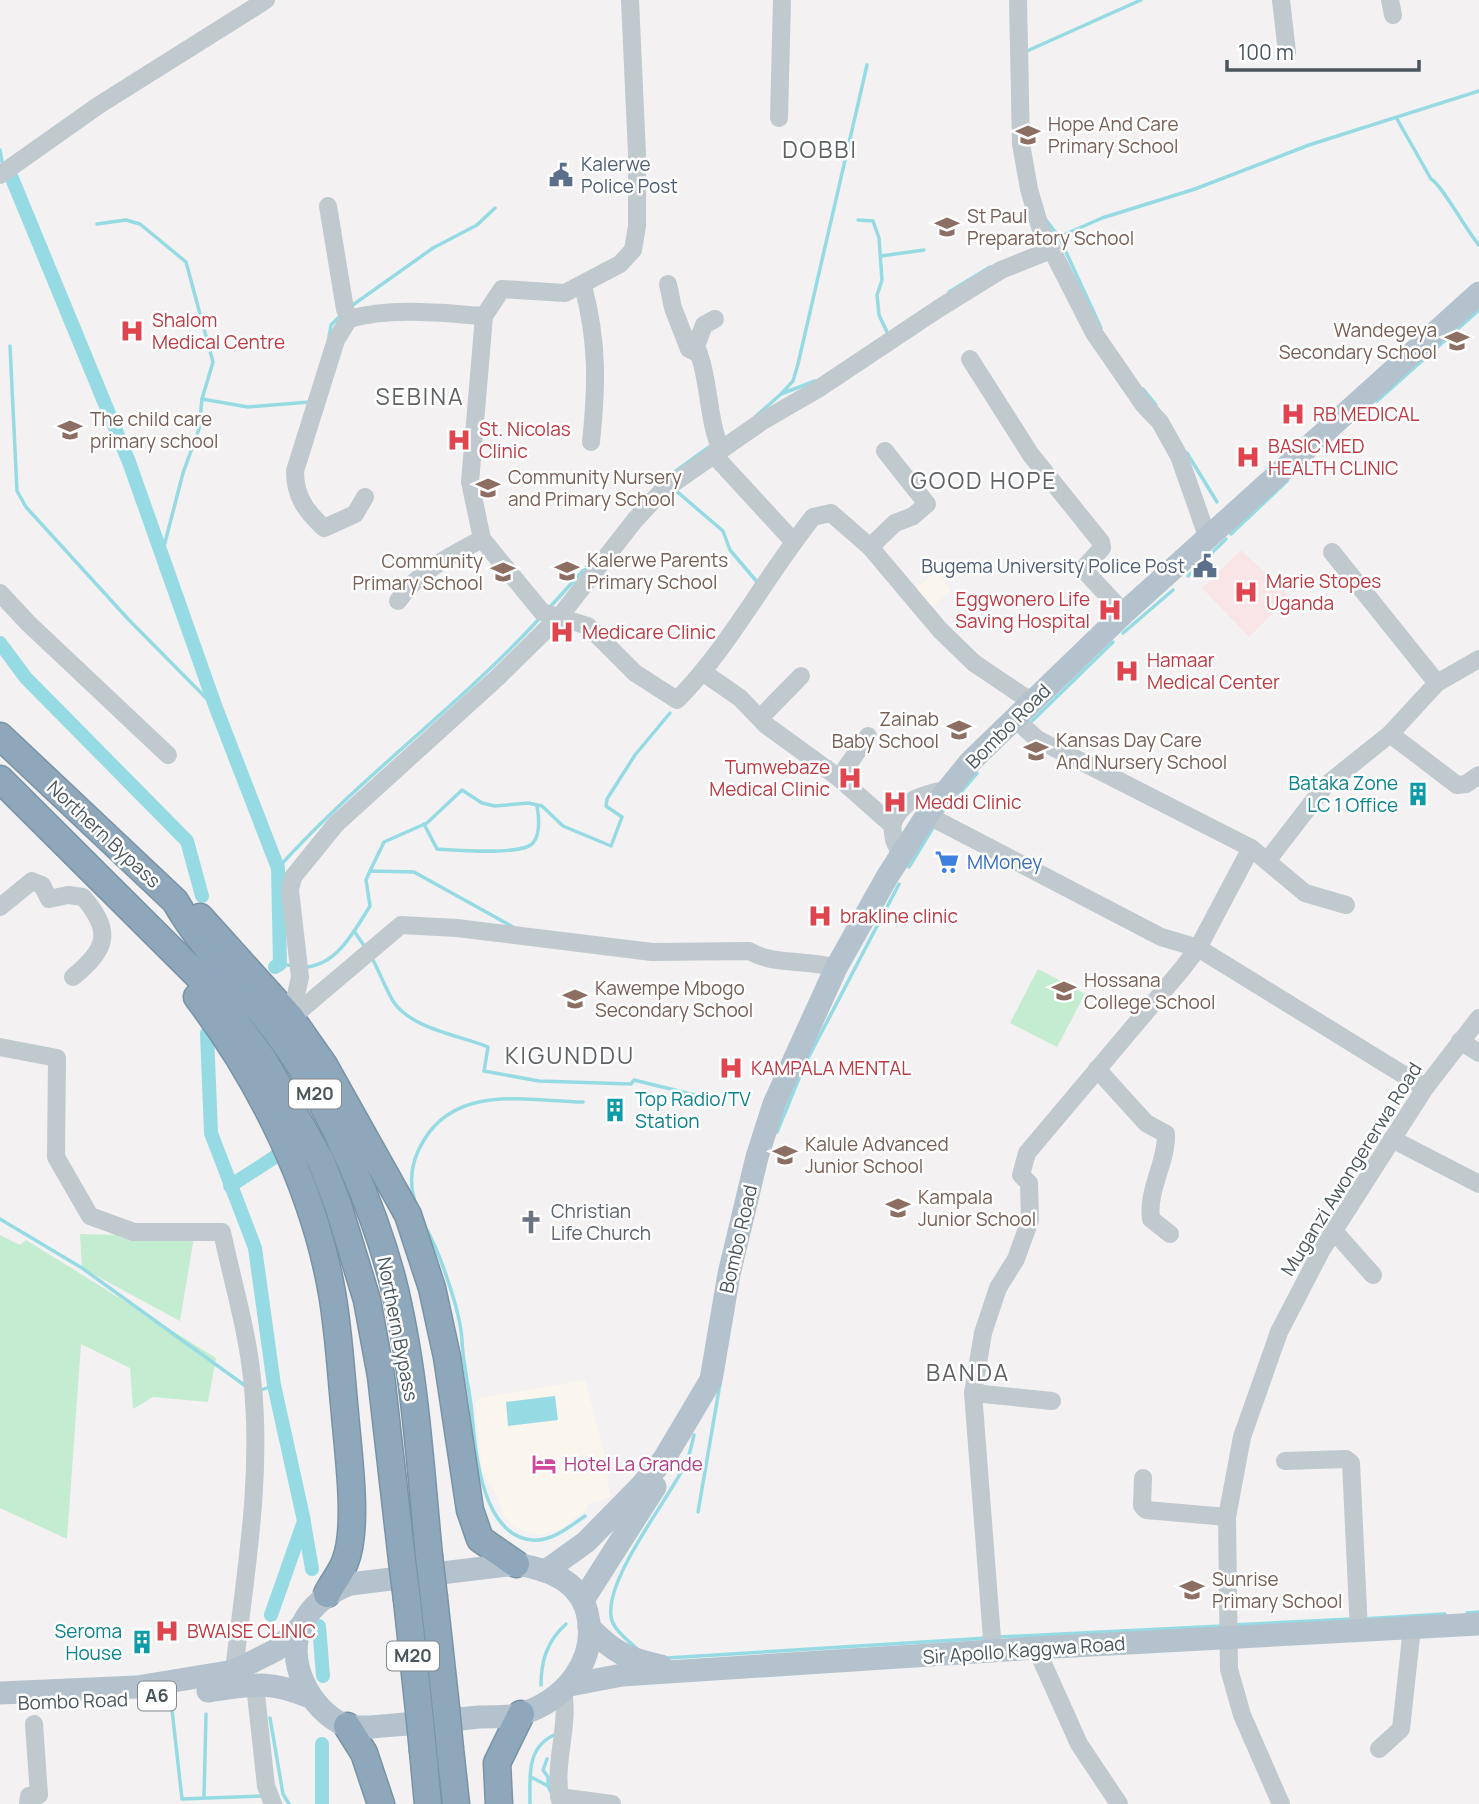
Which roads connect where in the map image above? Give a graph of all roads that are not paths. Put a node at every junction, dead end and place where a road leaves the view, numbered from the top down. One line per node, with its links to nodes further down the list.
1 (266, 0): 8 (street)
2 (630, 0): 12 (street)
3 (782, 0): 7 (street)
4 (1018, 0): 10 (street)
5 (1281, 0): 6 (street)
6 (1287, 52)
7 (779, 118)
8 (0, 176)
9 (328, 206): 14 (street)
10 (1048, 242): 20 (street); 23 (street)
11 (668, 284): 17 (street)
12 (583, 286): 15 (street); 19 (street)
13 (1479, 293): 23 (main road, Bombo Road)
14 (347, 315): 15 (street); 22 (street)
15 (484, 316): 24 (street)
16 (715, 319): 17 (street)
17 (699, 354): 20 (street)
18 (970, 359): 30 (street)
19 (591, 442)
20 (717, 447): 25 (street); 31 (street)
21 (885, 451): 26 (street)
22 (365, 497)
23 (1207, 536): 30 (main road, Bombo Road)
24 (482, 539): 29 (street); 31 (street)
25 (793, 541): 26 (street); 33 (street)
26 (870, 547): 36 (street)
27 (1332, 552): 35 (street)
28 (0, 593): 42 (street)
29 (398, 601)
30 (1124, 613): 36 (main road, Bombo Road)
31 (551, 615): 33 (street); 59 (street)
32 (1479, 659): 35 (street)
33 (704, 673): 37 (street)
34 (801, 676): 37 (street)
35 (1437, 683): 39 (street)
36 (1032, 702): 38 (main road, Bombo Road)
37 (761, 717): 44 (street)
38 (1015, 719): 46 (main road, Bombo Road); 49 (street)
39 (1390, 734): 43 (street); 51 (street)
40 (0, 736): 52 (highway, Northern Bypass / M20)
41 (869, 736): 44 (street)
42 (168, 755)
43 (1479, 775)
44 (839, 778): 48 (street)
45 (0, 779): 55 (highway, Northern Bypass / M20)
46 (948, 789): 47 (main road, Bombo Road); 48 (street)
47 (927, 816): 50 (main road, Bombo Road); 56 (street)
48 (892, 825): 50 (street)
49 (1251, 848): 51 (street); 56 (street)
50 (901, 856): 57 (main road, Bombo Road)
51 (1267, 861): 53 (street)
52 (175, 901): 59 (highway); 105 (highway, Northern Bypass / M20, bridge)
53 (1346, 905)
54 (0, 907): 58 (street)
55 (145, 923): 79 (highway); 104 (highway, Northern Bypass / M20, bridge)
56 (1198, 948): 64 (street); 65 (street)
57 (836, 968): 59 (street); 73 (main road, Bombo Road)
58 (73, 977)
59 (292, 1018): 77 (highway)
60 (1479, 1018): 61 (street, Muganzi Awongererwa Road)
61 (1460, 1041): 63 (street); 65 (street, Muganzi Awongererwa Road)
62 (0, 1046): 89 (street)
63 (1479, 1053)
64 (1097, 1069): 69 (street); 71 (street)
65 (1425, 1088): 66 (street, Muganzi Awongererwa Road)
66 (1392, 1139): 67 (street); 68 (street, Muganzi Awongererwa Road)
67 (1479, 1184)
68 (1333, 1230): 70 (street); 76 (street, Muganzi Awongererwa Road)
69 (1170, 1234)
70 (1373, 1275)
71 (972, 1393): 72 (street); 88 (street)
72 (1052, 1401)
73 (694, 1410): 78 (main road, Bombo Road); 80 (main road, Bombo Road)
74 (1285, 1461): 85 (street)
75 (1143, 1478): 76 (street)
76 (1227, 1517): 86 (street, Muganzi Awongererwa Road)
77 (516, 1564): 78 (main road); 79 (main road)
78 (548, 1570): 80 (main road)
79 (327, 1594): 83 (main road, Bombo Road)
80 (583, 1600): 82 (main road)
81 (1479, 1624): 84 (main road, Sir Apollo Kaggwa Road)
82 (589, 1627): 90 (main road); 92 (main road)
83 (300, 1628): 89 (main road, Bombo Road / A6); 94 (main road)
84 (1412, 1628): 85 (main road, Sir Apollo Kaggwa Road); 99 (street)
85 (1359, 1631): 86 (main road, Sir Apollo Kaggwa Road)
86 (1228, 1638): 87 (main road, Sir Apollo Kaggwa Road); 109 (street, Muganzi Awongererwa Road)
87 (1036, 1648): 88 (main road, Sir Apollo Kaggwa Road); 108 (street)
88 (993, 1651): 90 (main road, Sir Apollo Kaggwa Road)
89 (234, 1671): 93 (main road, Bombo Road / A6)
90 (688, 1671): 92 (main road, Sir Apollo Kaggwa Road)
91 (255, 1685): 94 (main road, Bombo Road / A6); 95 (main road, Bombo Road / A6); 102 (street)
92 (566, 1688): 96 (main road, Sir Apollo Kaggwa Road); 100 (street)
93 (0, 1693)
94 (310, 1697): 98 (main road)
95 (0, 1703)
96 (521, 1714): 98 (main road); 106 (highway)
97 (34, 1724): 101 (street)
98 (347, 1726): 103 (highway)
99 (1378, 1749)
100 (560, 1801): 107 (street)
101 (28, 1804)
102 (273, 1804)
103 (381, 1804)
104 (428, 1804)
105 (456, 1804)
106 (499, 1804)
107 (612, 1804)
108 (1119, 1804)
109 (1281, 1804)

